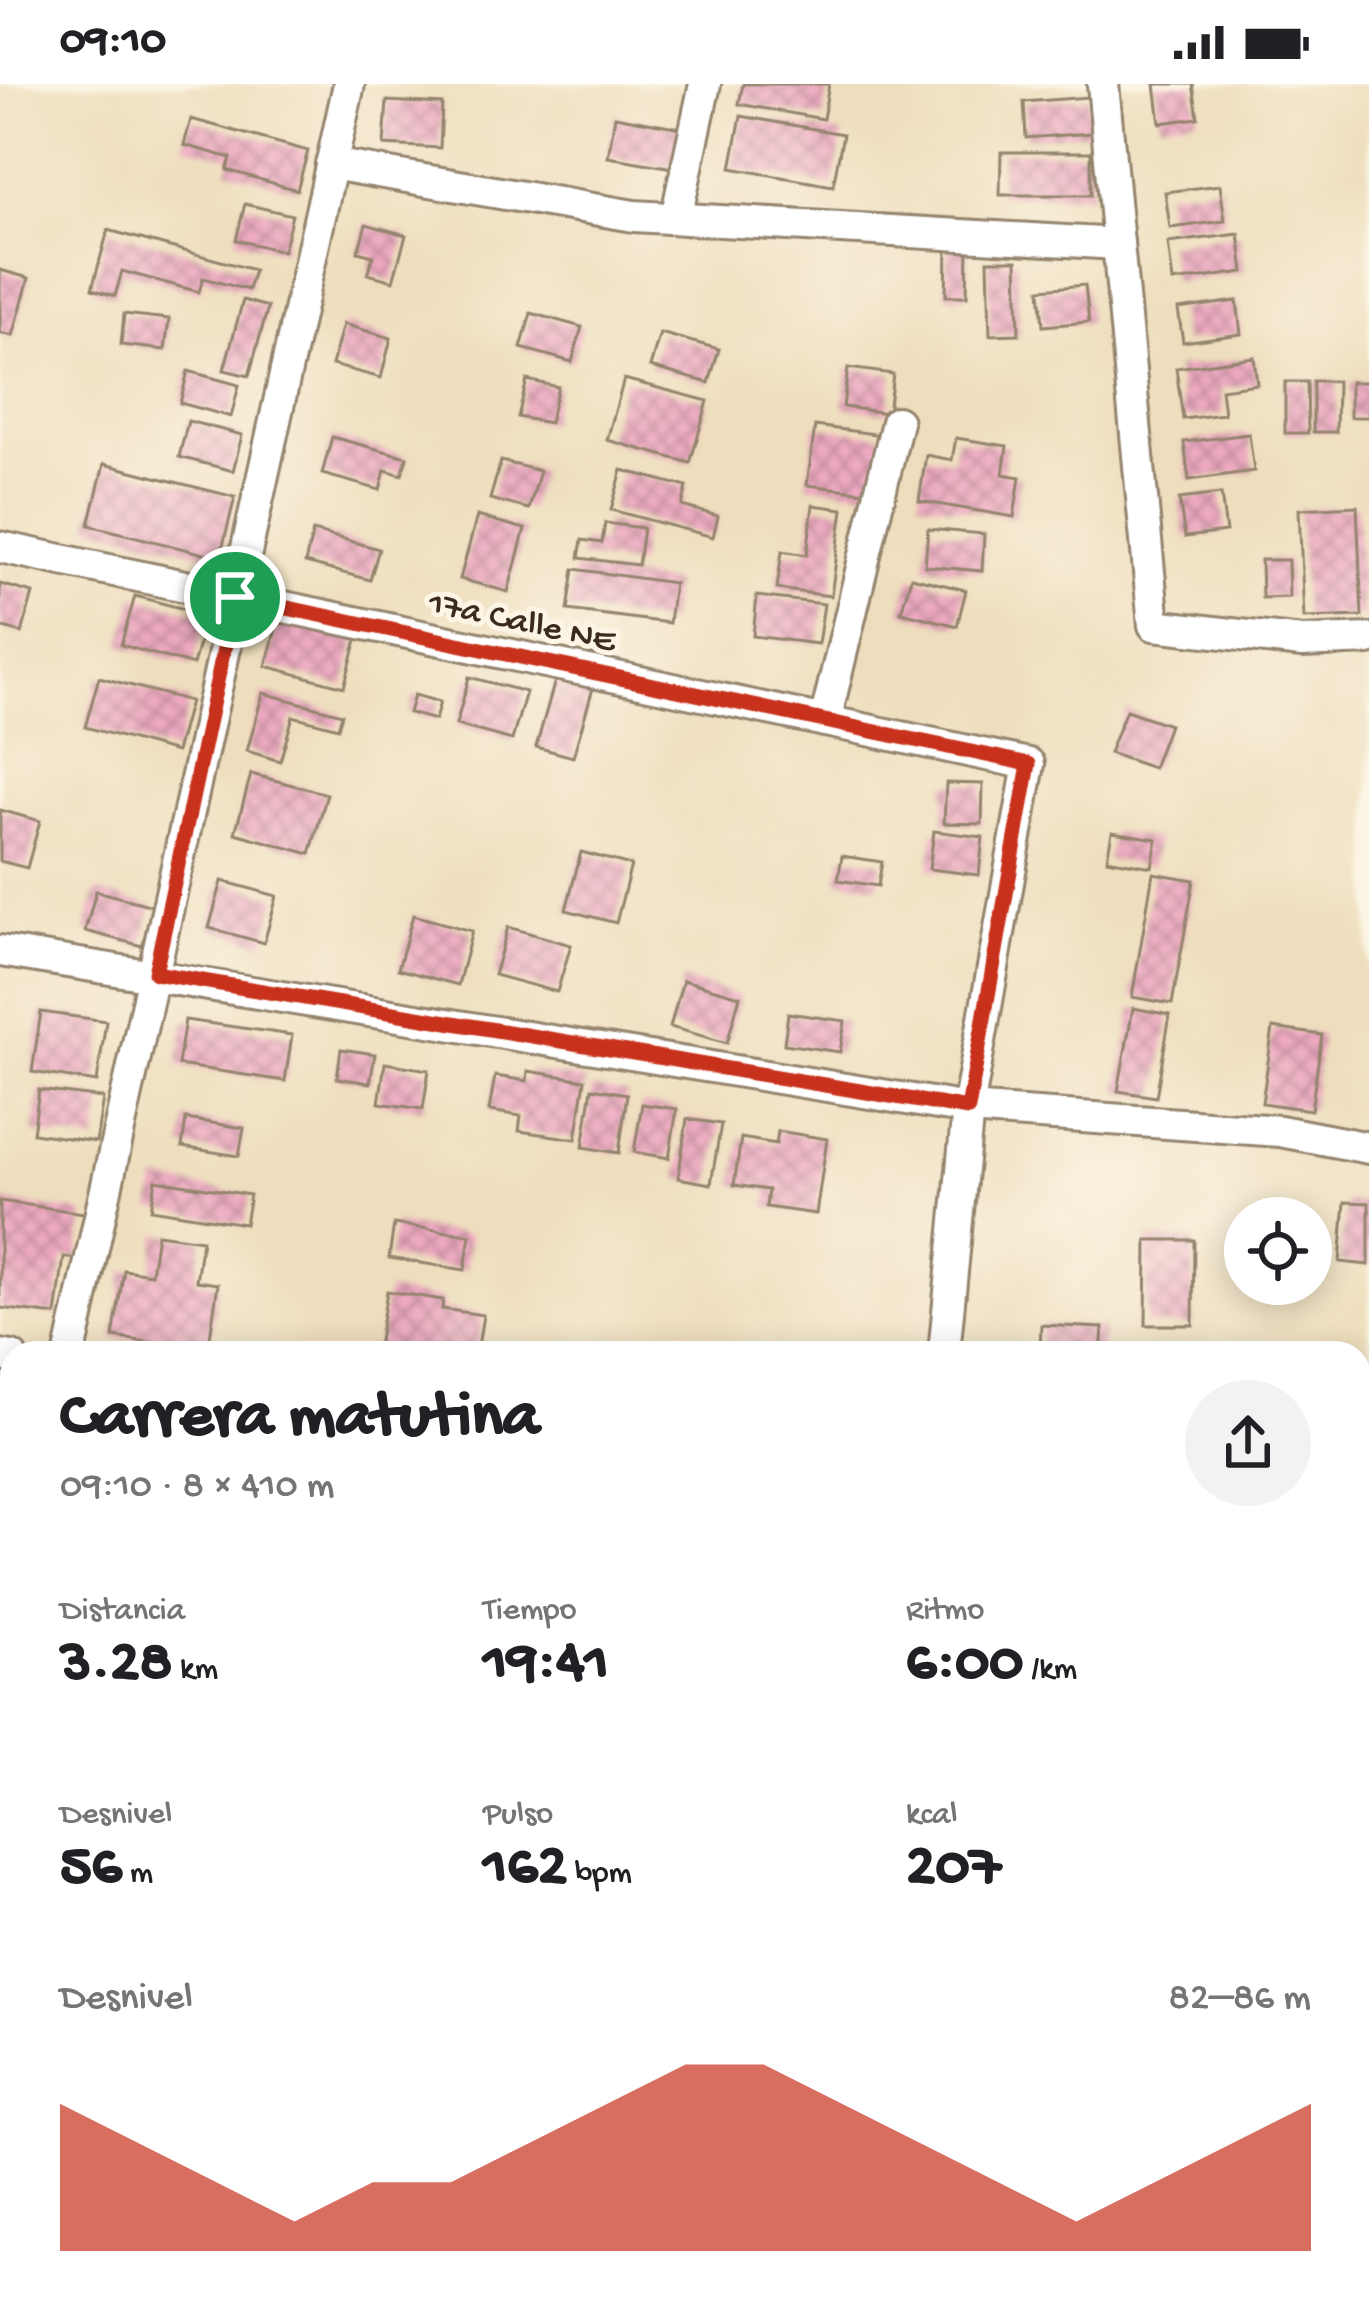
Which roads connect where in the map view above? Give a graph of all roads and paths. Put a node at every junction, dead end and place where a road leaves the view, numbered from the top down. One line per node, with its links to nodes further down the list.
1 (349, 84): 4 (street)
2 (705, 84): 5 (street)
3 (1103, 84): 6 (street)
4 (331, 164): 5 (street); 9 (street)
5 (676, 218): 6 (street)
6 (1118, 244): 10 (street)
7 (897, 422): 11 (street)
8 (0, 547): 9 (street, 17a Calle NE)
9 (235, 597): 11 (street, 17a Calle NE); 13 (street)
10 (1369, 639)
11 (825, 721): 14 (street, 17a Calle NE)
12 (0, 951): 13 (street)
13 (155, 973): 14 (street); 16 (street)
14 (968, 1109): 15 (street); 17 (street)
15 (1369, 1148)
16 (73, 1341)
17 (945, 1341)

